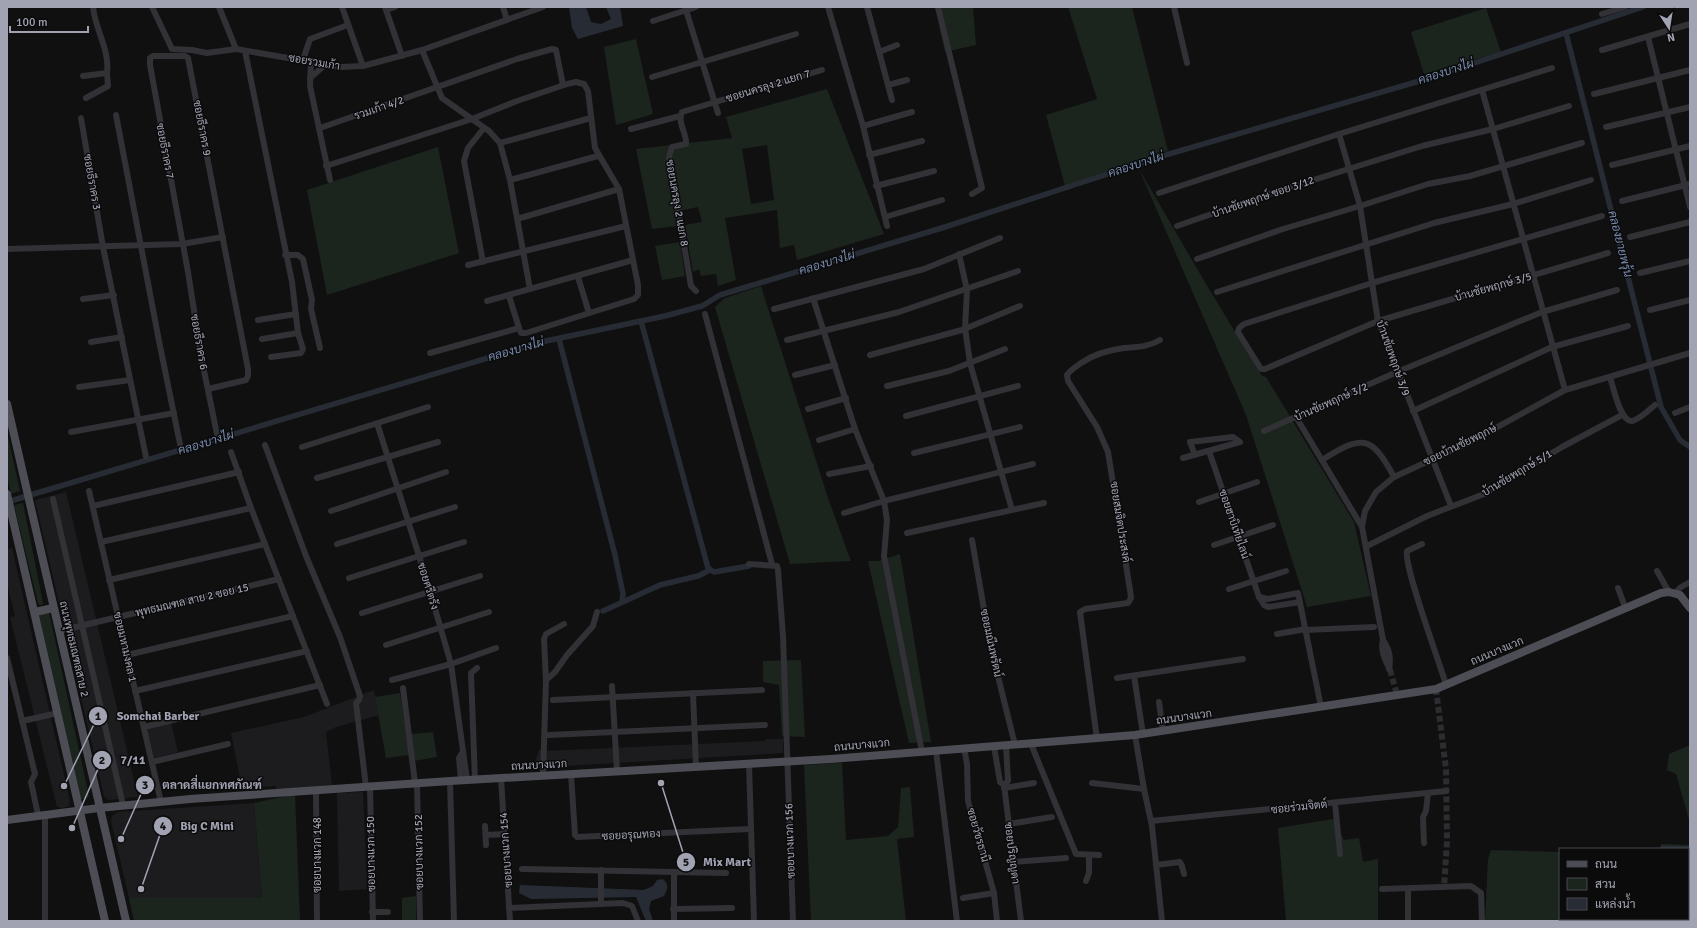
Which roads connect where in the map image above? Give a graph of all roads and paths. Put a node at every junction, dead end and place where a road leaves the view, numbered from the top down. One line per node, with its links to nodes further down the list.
1 (93, 7): 40 (street)
2 (152, 7): 24 (street, ซอยรวมเก้า)
3 (219, 7): 24 (street)
4 (342, 7): 20 (street)
5 (395, 7): 14 (street)
6 (503, 7): 17 (street)
7 (540, 7): 17 (street, ซอยรวมเก้า)
8 (696, 7): 15 (street)
9 (828, 7): 64 (street)
10 (867, 7): 28 (street)
11 (938, 7): 90 (street)
12 (1174, 7): 34 (street)
13 (1625, 7): 16 (street)
14 (385, 9): 29 (street)
15 (685, 9): 18 (street); 33 (street)
16 (1602, 14)
17 (507, 20): 25 (street, ซอยรวมเก้า)
18 (653, 21)
19 (1690, 24): 22 (street)
20 (348, 25): 31 (street); 36 (street)
21 (796, 34): 33 (street)
22 (1648, 37): 26 (street); 44 (street)
23 (897, 45): 28 (street)
24 (236, 49): 27 (street, ซอยรวมเก้า)
25 (422, 50): 29 (street, ซอยรวมเก้า); 48 (street)
26 (1602, 50)
27 (244, 51): 31 (street, ซอยรวมเก้า); 115 (street)
28 (879, 52): 46 (street)
29 (402, 56): 36 (street, ซอยรวมเก้า)
30 (150, 58): 103 (street, ซอยธีราคร 9); 107 (street, ซอยธีราคร 7)
31 (303, 60): 32 (street, ซอยรวมเก้า)
32 (310, 62): 35 (street, ซอยรวมเก้า); 43 (street)
33 (703, 62): 42 (street); 53 (street)
34 (1187, 64)
35 (325, 65): 36 (street, ซอยรวมเก้า); 43 (street)
36 (362, 66)
37 (1552, 68): 49 (street)
38 (822, 70): 53 (street, ซอยนครลุง 2 แยก 7)
39 (1690, 70): 44 (street)
40 (106, 72): 41 (street); 51 (street)
41 (83, 76)
42 (652, 77)
43 (310, 78): 66 (street)
44 (1659, 78): 50 (street); 58 (street)
45 (907, 80): 46 (street)
46 (888, 85): 52 (street)
47 (563, 86): 48 (street, รวมเก้า 4/2); 62 (street); 63 (street)
48 (437, 88): 63 (street); 66 (street, รวมเก้า 4/2)
49 (1482, 90): 69 (street); 70 (street)
50 (1594, 94)
51 (86, 98)
52 (892, 100)
53 (714, 102): 57 (street); 60 (street)
54 (1569, 106): 69 (street, บ้านชัยพฤกษ์ ซอย 3/12)
55 (1690, 107): 58 (street)
56 (912, 112): 64 (street)
57 (718, 113)
58 (1666, 113): 65 (street); 75 (street)
59 (116, 115): 109 (street)
60 (680, 116): 68 (street); 129 (street, ซอยนครลุง 2 แยก 8)
61 (81, 118): 110 (street, ซอยธีราคร 3)
62 (591, 118): 73 (street); 77 (street)
63 (472, 119): 67 (street); 79 (street)
64 (863, 126): 76 (street)
65 (1606, 127)
66 (320, 128): 79 (street)
67 (484, 128): 73 (street); 119 (street)
68 (631, 129)
69 (1492, 129): 80 (street); 81 (street, บ้านชัยพฤกษ์ ซอย 3/12)
70 (1339, 134): 81 (street, บ้านชัยพฤกษ์ 3/9); 89 (street)
71 (922, 141): 76 (street)
72 (1582, 142): 80 (street)
73 (500, 143): 84 (street)
74 (1690, 146): 75 (street)
75 (1675, 149): 78 (street); 86 (street)
76 (868, 155): 87 (street)
77 (598, 156): 84 (street); 88 (street)
78 (1612, 165)
79 (326, 166): 83 (street)
80 (1503, 166): 93 (street); 94 (street)
81 (1349, 169): 94 (street, บ้านชัยพฤกษ์ 3/9); 102 (street, บ้านชัยพฤกษ์ ซอย 3/12)
82 (934, 171): 87 (street)
83 (330, 180)
84 (510, 180): 98 (street)
85 (1591, 180): 93 (street)
86 (1687, 185): 92 (street); 95 (street)
87 (876, 186): 97 (street)
88 (619, 189): 98 (street); 100 (street)
89 (1159, 193)
90 (972, 194)
91 (942, 200): 97 (street)
92 (1622, 201)
93 (1513, 204): 106 (street); 108 (street)
94 (1360, 206): 108 (street, บ้านชัยพฤกษ์ 3/9); 116 (street)
95 (1690, 207)
96 (1602, 216): 106 (street)
97 (886, 217): 101 (street)
98 (516, 219): 112 (street)
99 (1690, 222): 104 (street)
100 (626, 226): 112 (street); 117 (street)
101 (887, 226)
102 (1178, 226)
103 (222, 237): 107 (street); 172 (street)
104 (1630, 237)
105 (1000, 238): 114 (street)
106 (1523, 240): 123 (street); 125 (street)
107 (182, 244): 109 (street); 172 (street, ซอยธีราคร 6)
108 (1367, 244): 125 (street, บ้านชัยพฤกษ์ 3/9); 130 (street)
109 (141, 245): 110 (street); 182 (street)
110 (103, 247): 111 (street); 131 (street, ซอยธีราคร 3)
111 (7, 249)
112 (523, 252): 119 (street); 127 (street)
113 (1608, 253): 123 (street, บ้านชัยพฤกษ์ 3/5)
114 (960, 254): 126 (street); 133 (street)
115 (285, 255): 142 (street); 156 (street)
116 (1197, 258)
117 (633, 260): 124 (street); 141 (street)
118 (1690, 261): 122 (street)
119 (483, 262): 120 (street)
120 (468, 265)
121 (1018, 271): 126 (street)
122 (1640, 274)
123 (1533, 275): 140 (street); 145 (street, บ้านชัยพฤกษ์ 3/5)
124 (578, 277): 127 (street); 141 (street)
125 (1372, 283): 145 (street, บ้านชัยพฤกษ์ 3/9); 145 (street, บ้านชัยพฤกษ์ 3/5)
126 (967, 288): 148 (street); 149 (street)
127 (530, 289): 132 (street)
128 (1617, 290): 140 (street, บ้านชัยพฤกษ์ 3/2)
129 (696, 291)
130 (1217, 292)
131 (114, 295): 134 (street); 151 (street, ซอยธีราคร 3)
132 (509, 296): 136 (street); 147 (street)
133 (813, 298): 138 (street); 149 (street)
134 (83, 299)
135 (1690, 300): 139 (street)
136 (487, 301)
137 (1020, 306): 148 (street)
138 (774, 308)
139 (1650, 310)
140 (1542, 312): 157 (street); 165 (street, บ้านชัยพฤกษ์ 3/2)
141 (589, 313): 147 (street)
142 (296, 314): 144 (street); 150 (street)
143 (705, 314): 248 (street)
144 (258, 320)
145 (1378, 321): 165 (street, บ้านชัยพฤกษ์ 3/9)
146 (1628, 326): 157 (street)
147 (518, 328): 160 (street)
148 (965, 329): 161 (street); 163 (street)
149 (825, 331): 153 (street); 164 (street)
150 (298, 333): 152 (street); 162 (street)
151 (122, 337): 155 (street); 168 (street, ซอยธีราคร 3)
152 (262, 339)
153 (787, 340)
154 (1160, 340): 313 (street, ซอยสมจิตประสงค์)
155 (92, 342)
156 (320, 348)
157 (1552, 348): 173 (street); 181 (street)
158 (1005, 349): 163 (street)
159 (1690, 352): 167 (street, ซอยบ้านชัยพฤกษ์)
160 (430, 353)
161 (870, 355)
162 (271, 357)
163 (970, 363): 169 (street); 174 (street)
164 (835, 365): 166 (street); 175 (street)
165 (1397, 372): 181 (street, บ้านชัยพฤกษ์ 3/9); 186 (street, บ้านชัยพฤกษ์ 3/2)
166 (795, 375)
167 (1610, 377): 173 (street, ซอยบ้านชัยพฤกษ์); 184 (street)
168 (130, 380): 171 (street); 187 (street, ซอยธีราคร 3)
169 (887, 386)
170 (1018, 386): 174 (street)
171 (79, 387)
172 (208, 389): 194 (street, ซอยธีราคร 6)
173 (1565, 390): 207 (street, ซอยบ้านชัยพฤกษ์)
174 (979, 397): 185 (street); 193 (street)
175 (846, 398): 180 (street); 190 (street)
176 (7, 404): 264 (main road, ถนนพุทธมณฑลสาย 2)
177 (1655, 404): 184 (street)
178 (428, 407): 188 (street)
179 (1690, 407): 183 (street)
180 (808, 409)
181 (1413, 411): 207 (street, บ้านชัยพฤกษ์ 3/9)
182 (174, 413): 187 (street); 197 (street)
183 (1675, 413)
184 (1622, 415): 227 (street, บ้านชัยพฤกษ์ 5/1)
185 (906, 416)
186 (1296, 418): 191 (street, บ้านชัยพฤกษ์ 3/2); 208 (street)
187 (138, 419): 192 (street); 204 (street, ซอยธีราคร 3)
188 (377, 424): 199 (street); 205 (street, ซอยศรีตรัง)
189 (1020, 427): 193 (street)
190 (855, 429): 195 (street); 210 (street)
191 (1264, 431)
192 (71, 432)
193 (990, 434): 202 (street); 213 (street)
194 (218, 439)
195 (819, 440)
196 (438, 442): 205 (street)
197 (180, 444)
198 (265, 445): 336 (street, ซอยบางแวก 150)
199 (302, 447)
200 (1209, 451): 203 (street); 203 (street); 221 (street, ซอยฮาบิเทียไลน์)
201 (231, 452): 211 (street)
202 (914, 453)
203 (1195, 455): 206 (street)
204 (146, 457)
205 (387, 458): 216 (street); 218 (street, ซอยศรีตรัง)
206 (1183, 458)
207 (1433, 458): 215 (street, ซอยบ้านชัยพฤกษ์); 227 (street, บ้านชัยพฤกษ์ 3/9)
208 (1322, 460): 215 (street); 235 (street)
209 (1034, 464): 213 (street)
210 (871, 466): 214 (street); 223 (street)
211 (239, 472): 226 (street); 229 (street)
212 (446, 472): 218 (street)
213 (1002, 472): 223 (street); 230 (street)
214 (829, 474)
215 (1394, 477): 235 (street, ซอยบ้านชัยพฤกษ์)
216 (317, 478)
217 (1257, 482): 221 (street)
218 (397, 490): 231 (street); 233 (street, ซอยศรีตรัง)
219 (89, 491): 226 (street, ซอยมหามงคล 1)
220 (7, 494): 266 (main road)
221 (1224, 494): 224 (street); 237 (street, ซอยฮาบิเทียไลน์)
222 (53, 499): 273 (street)
223 (884, 501): 232 (street); 321 (street)
224 (1199, 502)
225 (1044, 503): 230 (street)
226 (93, 506): 239 (street, ซอยมหามงคล 1)
227 (1451, 506): 245 (street, บ้านชัยพฤกษ์ 5/1)
228 (455, 507): 233 (street)
229 (251, 508): 239 (street); 241 (street)
230 (1012, 510): 236 (street)
231 (330, 511)
232 (844, 513)
233 (408, 522): 242 (street); 246 (street, ซอยศรีตรัง)
234 (1273, 525): 237 (street)
235 (1362, 527): 245 (street, ซอยบ้านชัยพฤกษ์)
236 (907, 533)
237 (1238, 537): 244 (street); 255 (street, ซอยฮาบิเทียไลน์)
238 (972, 540): 317 (street, ซอยมณีนพรัตน์)
239 (101, 542): 254 (street, ซอยมหามงคล 1)
240 (464, 542): 246 (street)
241 (265, 544): 253 (street); 254 (street)
242 (337, 544)
243 (1422, 544): 292 (street)
244 (1214, 545)
245 (1367, 546): 287 (street, ซอยบ้านชัยพฤกษ์)
246 (419, 557): 252 (street); 259 (street, ซอยศรีตรัง)
247 (750, 564): 248 (street)
248 (772, 564): 322 (street, ซอยบางแวก 156)
249 (1286, 571): 255 (street)
250 (1657, 571): 260 (street)
251 (480, 576): 259 (street)
252 (349, 578)
253 (279, 579): 270 (street); 271 (street, พุทธมณฑล สาย 2 ซอย 15)
254 (109, 580): 271 (street, ซอยมหามงคล 1)
255 (1254, 581): 258 (street); 261 (street, ซอยฮาบิเทียไลน์)
256 (1690, 582): 260 (street)
257 (1618, 588): 263 (street)
258 (1229, 589)
259 (431, 592): 269 (street); 275 (street, ซอยศรีตรัง)
260 (1672, 592): 263 (main road, ถนนบางแวก); 265 (main road)
261 (1259, 597): 262 (street); 262 (street)
262 (1300, 602): 276 (street)
263 (1625, 607): 292 (main road, ถนนบางแวก)
264 (53, 608): 266 (main road); 277 (main road, ถนนพุทธมณฑลสาย 2)
265 (1690, 608)
266 (35, 612): 304 (main road)
267 (489, 612): 275 (street)
268 (596, 612): 291 (street)
269 (362, 613)
270 (293, 616): 281 (street); 282 (street)
271 (118, 618): 273 (street, พุทธมณฑล สาย 2 ซอย 15); 282 (street, ซอยมหามงคล 1)
272 (564, 624): 291 (street)
273 (82, 626): 277 (street, พุทธมณฑล สาย 2 ซอย 15); 343 (street)
274 (1374, 627): 276 (street)
275 (441, 628): 279 (street); 285 (street, ซอยศรีตรัง)
276 (1306, 630): 278 (street); 303 (street)
277 (59, 631): 344 (main road, ถนนพุทธมณฑลสาย 2)
278 (1277, 634)
279 (386, 645)
280 (496, 648): 285 (street)
281 (307, 651): 293 (street); 297 (street)
282 (126, 655): 297 (street, ซอยมหามงคล 1)
283 (7, 658): 305 (street)
284 (1243, 659): 288 (street)
285 (451, 664): 290 (street); 330 (street, ซอยศรีตรัง)
286 (477, 668): 330 (street)
287 (1390, 669)
288 (1134, 676): 289 (street); 311 (street)
289 (1117, 678)
290 (392, 680)
291 (546, 680): 328 (street)
292 (1446, 685): 303 (main road, ถนนบางแวก)
293 (320, 686): 302 (street); 307 (street)
294 (612, 686): 299 (street)
295 (403, 688): 332 (street, ซอยบางแวก 152)
296 (762, 690): 298 (street)
297 (135, 691): 307 (street, ซอยมหามงคล 1)
298 (693, 693): 299 (street); 308 (street)
299 (613, 697): 300 (street); 310 (street)
300 (553, 700)
301 (1159, 702): 309 (street)
302 (327, 704)
303 (1321, 707): 309 (main road, ถนนบางแวก)
304 (58, 713): 305 (street); 345 (main road)
305 (22, 721): 346 (street)
306 (765, 725): 308 (street)
307 (144, 727): 323 (street, ซอยมหามงคล 1)
308 (695, 728): 310 (street); 325 (street)
309 (1163, 731): 311 (main road, ถนนบางแวก)
310 (614, 733): 312 (street); 326 (street)
311 (1139, 734): 313 (main road, ถนนบางแวก); 337 (street)
312 (549, 735)
313 (1097, 738): 315 (main road, ถนนบางแวก)
314 (228, 744): 323 (street)
315 (1031, 744): 317 (main road, ถนนบางแวก); 358 (street)
316 (1006, 745): 317 (main road, ถนนบางแวก); 318 (main road, ถนนบางแวก); 335 (street, ซอยปริญญดา)
317 (1015, 745)
318 (994, 746): 319 (main road, ถนนบางแวก); 335 (street, ซอยปริญญดา)
319 (964, 748): 320 (main road, ถนนบางแวก); 371 (street, ซอยวัชรธานี)
320 (936, 751): 321 (main road, ถนนบางแวก); 391 (street)
321 (922, 752): 322 (main road, ถนนบางแวก)
322 (786, 761): 324 (main road, ถนนบางแวก); 390 (street, ซอยบางแวก 156)
323 (152, 762): 341 (street, ซอยมหามงคล 1)
324 (749, 764): 325 (main road, ถนนบางแวก); 352 (street)
325 (696, 767): 326 (main road, ถนนบางแวก)
326 (617, 771): 327 (main road, ถนนบางแวก)
327 (571, 774): 328 (main road, ถนนบางแวก); 352 (street, ซอยอรุณทอง)
328 (543, 776): 329 (main road, ถนนบางแวก)
329 (501, 778): 330 (main road, ถนนบางแวก); 353 (street, ซอยบางแวก 154)
330 (468, 780): 331 (main road, ถนนบางแวก)
331 (450, 781): 332 (main road, ถนนบางแวก); 385 (street)
332 (416, 783): 336 (main road, ถนนบางแวก); 384 (street, ซอยบางแวก 152)
333 (1034, 783): 335 (street)
334 (1092, 783): 337 (street)
335 (1004, 786): 350 (street, ซอยปริญญดา)
336 (368, 787): 338 (main road, ถนนบางแวก); 377 (street, ซอยบางแวก 150)
337 (1144, 789): 349 (street)
338 (319, 790): 341 (main road, ถนนบางแวก); 382 (street, ซอยบางแวก 148)
339 (1446, 791): 340 (street, ซอยร่วมจิตต์)
340 (1428, 793): 342 (street, ซอยร่วมจิตต์); 355 (street)
341 (161, 802): 343 (main road, ถนนบางแวก)
342 (1335, 803): 349 (street, ซอยร่วมจิตต์); 357 (street)
343 (123, 805): 344 (main road, ถนนบางแวก)
344 (99, 808): 345 (main road, ถนนบางแวก); 381 (main road, ถนนพุทธมณฑลสาย 2)
345 (80, 810): 346 (main road, ถนนบางแวก); 380 (main road)
346 (41, 815): 348 (main road, ถนนบางแวก); 379 (street)
347 (1052, 817): 350 (street)
348 (7, 820)
349 (1151, 821): 362 (street)
350 (1009, 824): 361 (street, ซอยปริญญดา)
351 (485, 826): 354 (street)
352 (750, 829): 389 (street)
353 (505, 834): 354 (street); 374 (street, ซอยบางแวก 154)
354 (486, 835): 356 (street)
355 (1424, 843)
356 (486, 845)
357 (1340, 854)
358 (1089, 855): 359 (street); 368 (street)
359 (1099, 855)
360 (1066, 858): 361 (street)
361 (1014, 862): 393 (street, ซอยปริญญดา)
362 (1156, 865): 367 (street); 394 (street)
363 (522, 869): 364 (street)
364 (602, 870): 365 (street); 373 (street)
365 (674, 872): 366 (street); 376 (street)
366 (726, 873)
367 (1184, 874)
368 (1086, 881)
369 (1382, 889): 370 (street)
370 (1408, 889): 395 (street); 396 (street)
371 (994, 893): 372 (street); 392 (street, ซอยวัชรธานี)
372 (964, 898)
373 (601, 901): 374 (street); 387 (street)
374 (510, 908): 386 (street, ซอยบางแวก 154)
375 (732, 908): 376 (street)
376 (673, 909): 388 (street)
377 (372, 912): 378 (street); 383 (street, ซอยบางแวก 150)
378 (388, 912)
379 (45, 921)
380 (105, 921)
381 (126, 921)
382 (317, 921)
383 (372, 921)
384 (420, 921)
385 (454, 921)
386 (510, 921)
387 (638, 921)
388 (674, 921)
389 (754, 921)
390 (793, 921)
391 (957, 921)
392 (997, 921)
393 (1021, 921)
394 (1162, 921)
395 (1408, 921)
396 (1482, 921)

